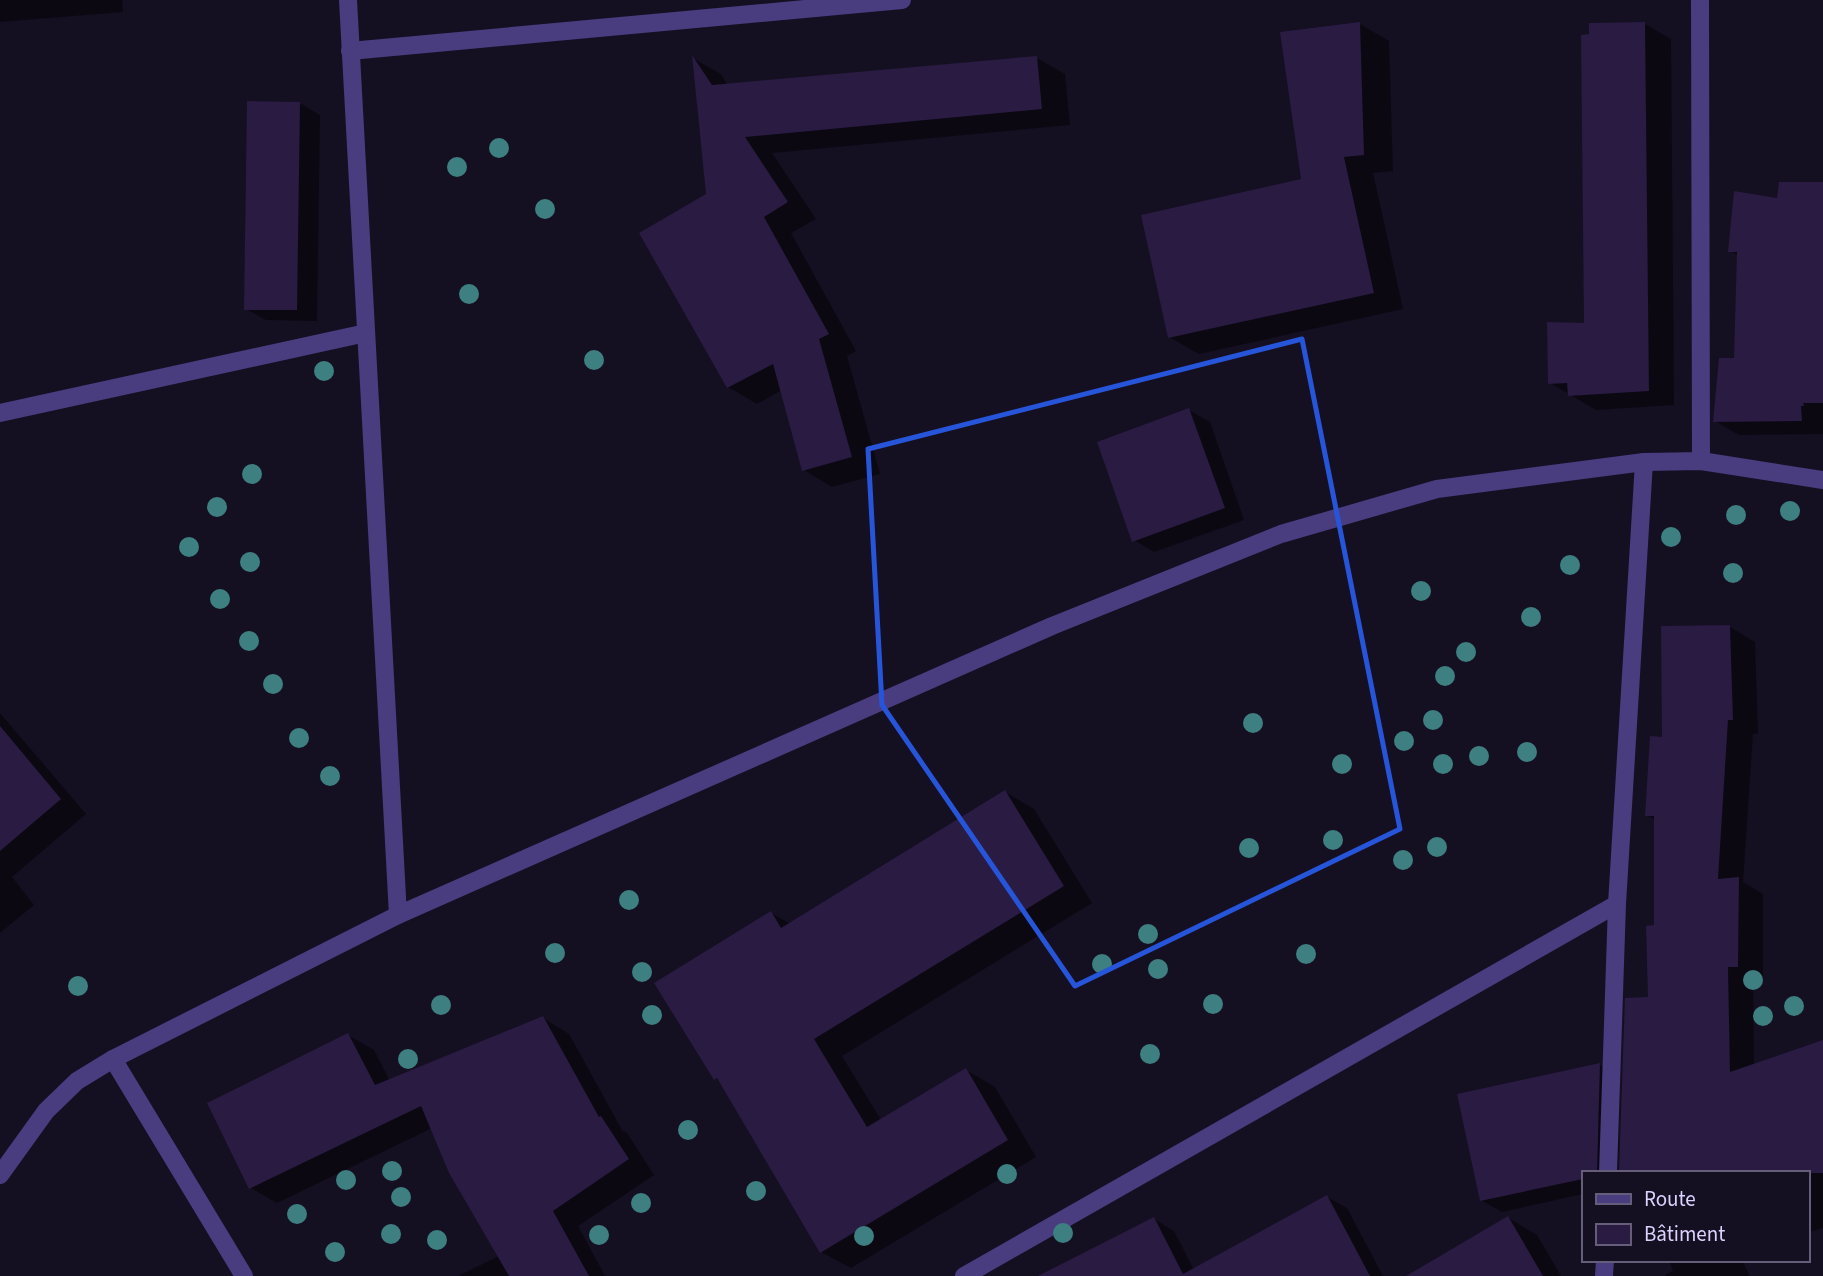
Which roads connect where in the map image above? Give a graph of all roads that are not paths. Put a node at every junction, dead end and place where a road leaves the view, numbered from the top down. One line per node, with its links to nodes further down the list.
1 (348, 0): 4 (street)
2 (902, 0): 4 (street)
3 (1700, 0): 7 (street)
4 (350, 51): 5 (street)
5 (366, 333): 6 (street); 11 (street)
6 (0, 413)
7 (1701, 461): 8 (street); 9 (street)
8 (1644, 463): 10 (street); 11 (street)
9 (1823, 480)
10 (1618, 904): 13 (street); 16 (street)
11 (398, 915): 12 (street)
12 (113, 1059): 14 (street); 15 (street)
13 (1608, 1171)
14 (0, 1175)
15 (244, 1276)
16 (964, 1276)

